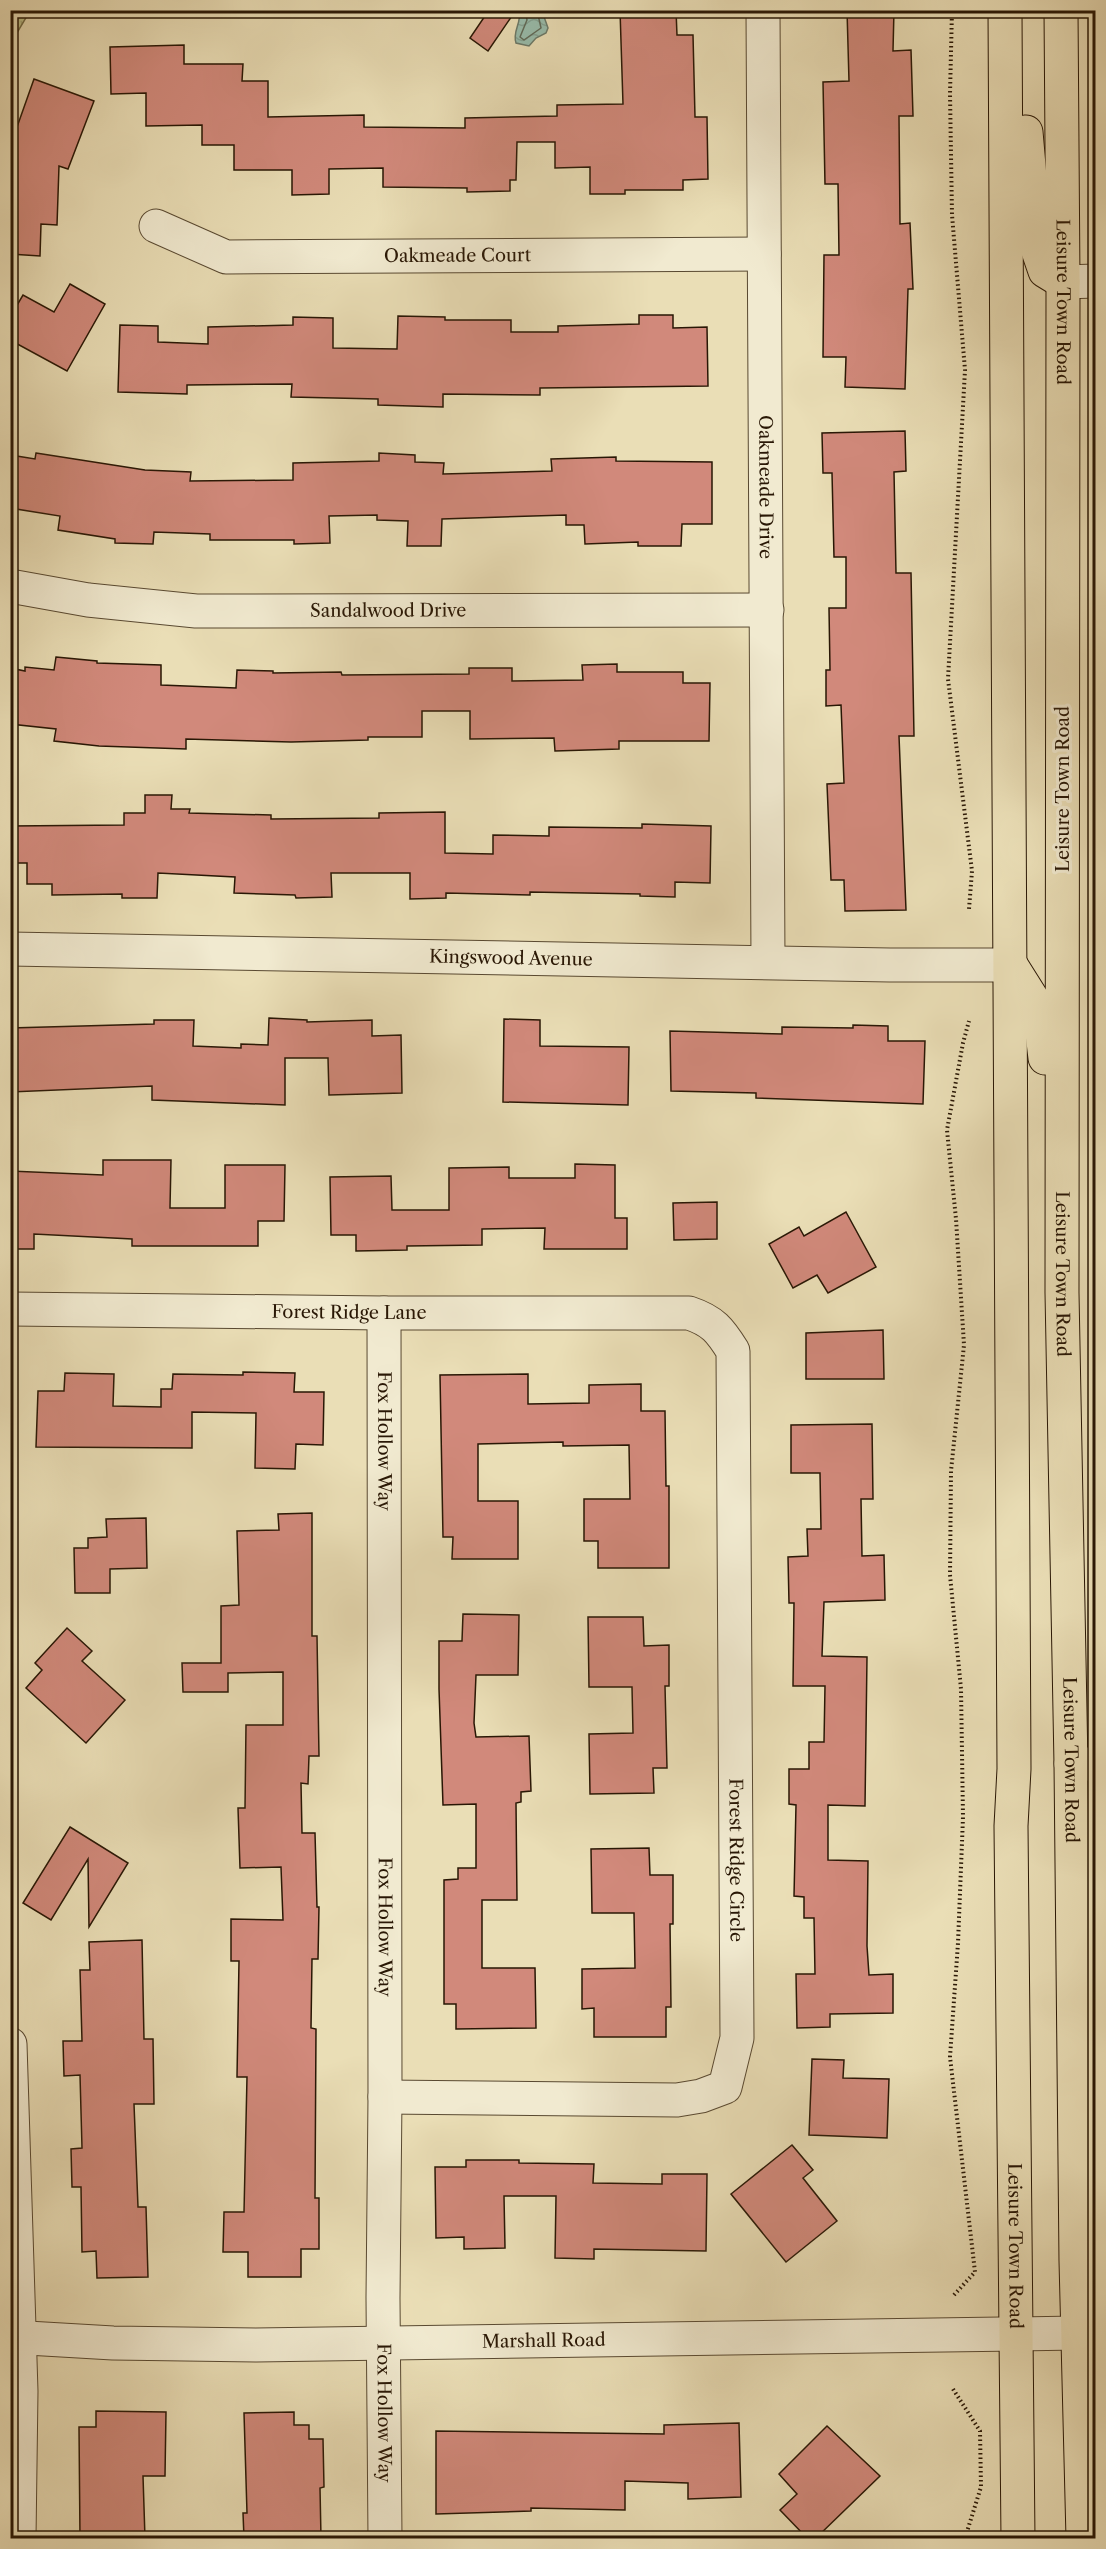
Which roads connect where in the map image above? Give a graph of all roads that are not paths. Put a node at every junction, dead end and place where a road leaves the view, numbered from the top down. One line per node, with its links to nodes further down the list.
1 (764, 10): 6 (street, Oakmeade Drive)
2 (1005, 10): 13 (main road, Leisure Town Road)
3 (1016, 10): 8 (main road)
4 (1061, 10): 8 (main road, Leisure Town Road)
5 (156, 226): 6 (street, Oakmeade Court)
6 (764, 255): 10 (street, Oakmeade Drive)
7 (1095, 281): 8 (street)
8 (1063, 282): 14 (main road, Leisure Town Road)
9 (10, 586): 10 (street, Sandalwood Drive)
10 (767, 610): 12 (street, Oakmeade Drive)
11 (10, 949): 12 (street, Kingswood Avenue)
12 (768, 963): 13 (street, Kingswood Avenue)
13 (1011, 964): 14 (main road); 22 (main road, Leisure Town Road)
14 (1062, 1293): 18 (main road, Leisure Town Road)
15 (10, 1309): 16 (street, Forest Ridge Lane)
16 (384, 1313): 17 (street, Forest Ridge Lane); 20 (street, Fox Hollow Way)
17 (689, 1313): 20 (street, Forest Ridge Circle)
18 (1083, 1764): 21 (main road, Leisure Town Road)
19 (10, 2044): 23 (street)
20 (385, 2097): 24 (street, Fox Hollow Way)
21 (1078, 2333): 22 (street, Marshall Road); 28 (main road, Leisure Town Road)
22 (1015, 2336): 24 (street, Marshall Road); 27 (main road, Leisure Town Road)
23 (14, 2338): 24 (street, Marshall Road); 25 (street)
24 (383, 2343): 26 (street, Fox Hollow Way)
25 (19, 2538)
26 (385, 2538)
27 (1018, 2538)
28 (1083, 2538)

